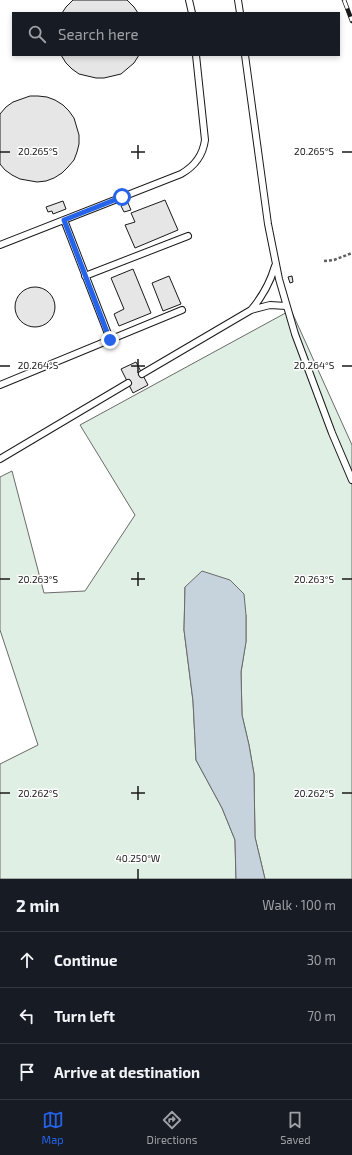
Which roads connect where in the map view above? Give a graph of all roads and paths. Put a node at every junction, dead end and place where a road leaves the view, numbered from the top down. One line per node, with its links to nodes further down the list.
1 (189, 0): 3 (lane)
2 (238, 0): 4 (lane)
3 (192, 12)
4 (240, 12)
5 (196, 56): 7 (lane)
6 (245, 56): 12 (lane)
7 (64, 220): 9 (lane); 13 (lane)
8 (188, 236): 13 (lane)
9 (0, 245)
10 (352, 253): 11 (path)
11 (324, 261)
12 (275, 264): 14 (lane); 16 (lane)
13 (86, 276): 17 (lane)
14 (286, 306): 16 (lane); 22 (lane)
15 (182, 310): 17 (lane)
16 (251, 310): 18 (lane)
17 (110, 340): 20 (lane)
18 (142, 374)
19 (128, 383): 21 (lane)
20 (0, 385)
21 (0, 459)
22 (352, 480)

